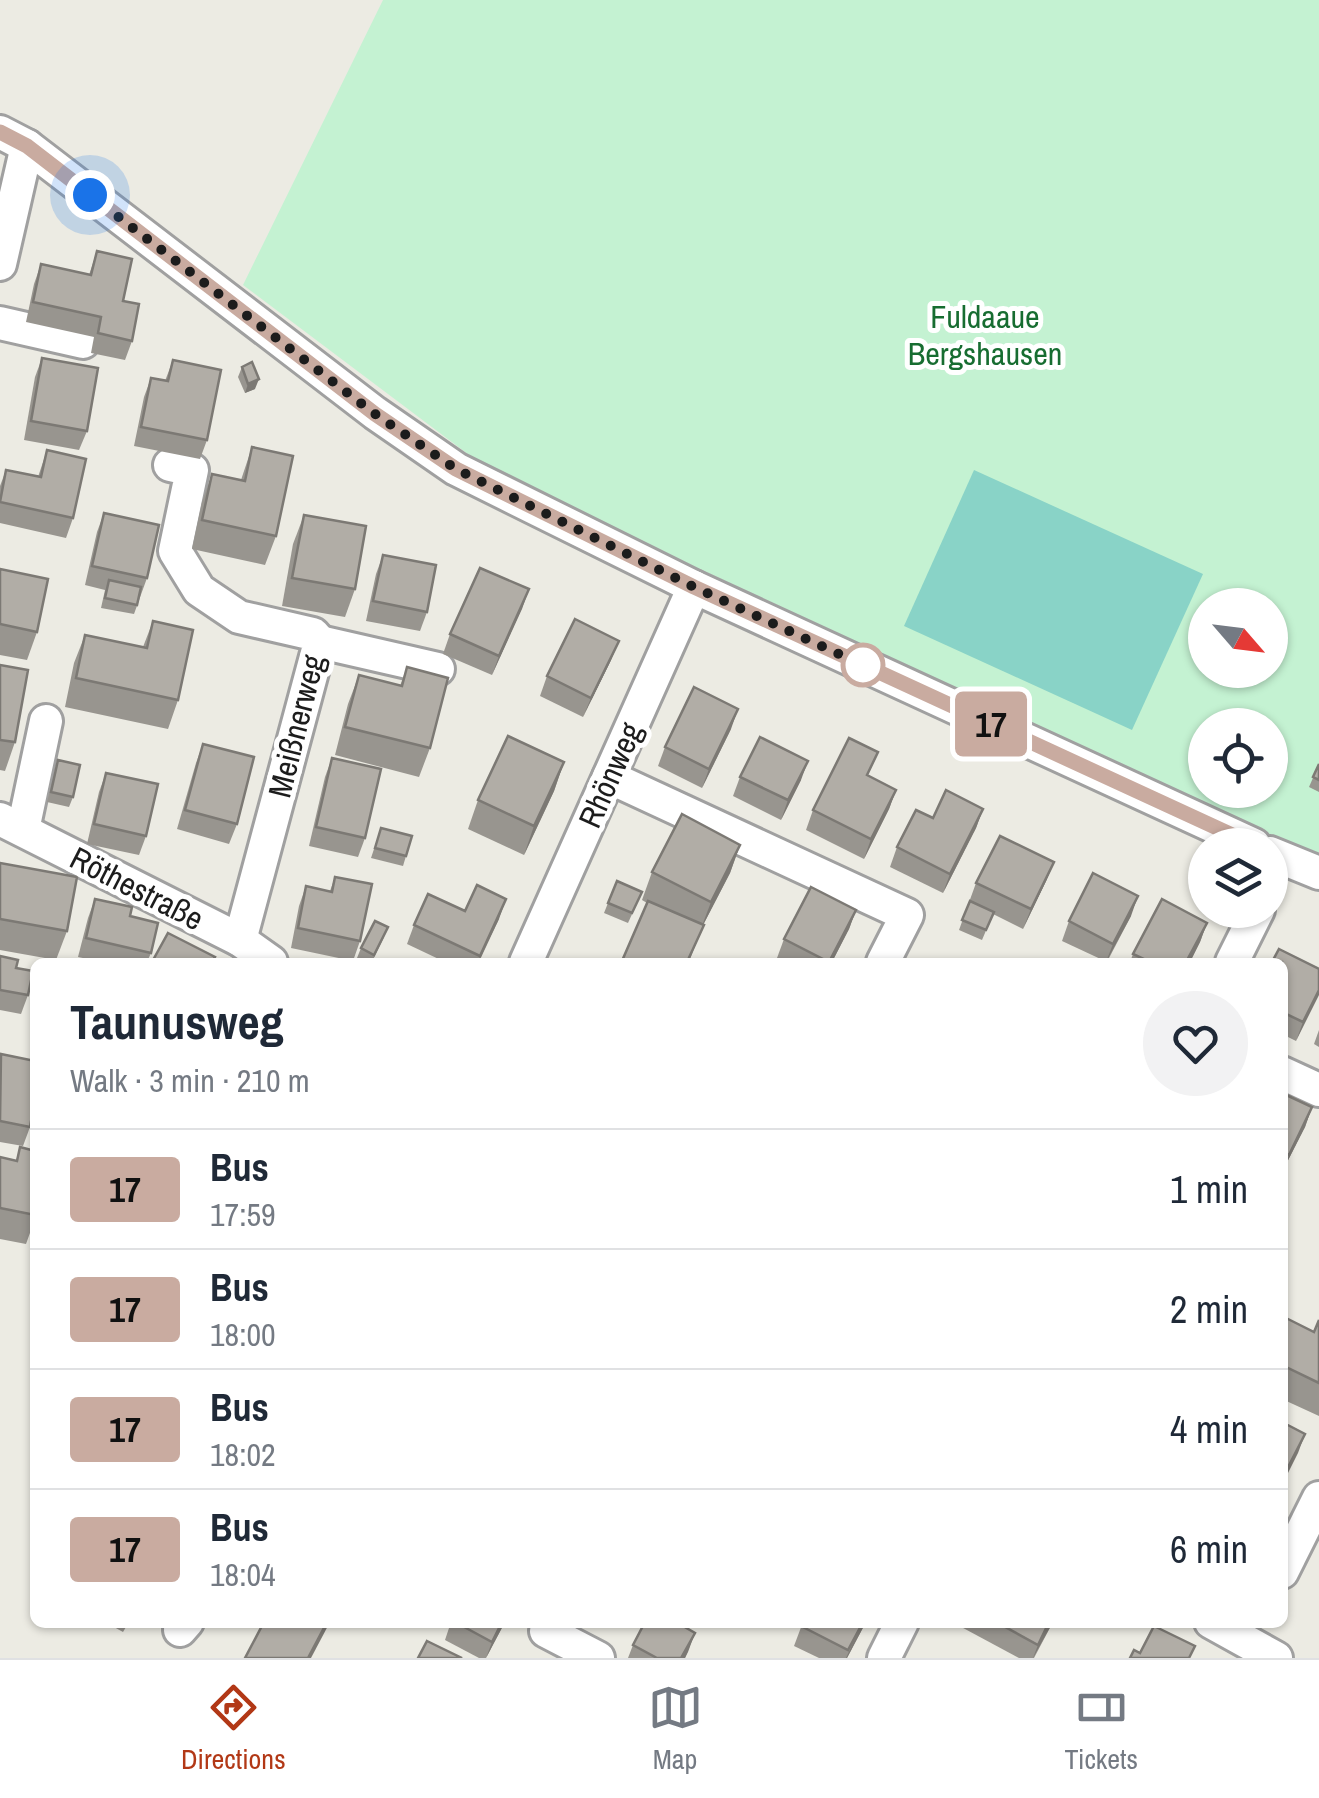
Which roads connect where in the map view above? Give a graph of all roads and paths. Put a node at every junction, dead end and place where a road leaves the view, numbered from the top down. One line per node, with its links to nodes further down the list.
1 (14, 139): 2 (street); 6 (street)
2 (0, 264)
3 (0, 323): 4 (street)
4 (83, 342)
5 (170, 465): 7 (street, Meißnerweg)
6 (694, 587): 10 (street, Rhönweg); 12 (street)
7 (320, 642): 8 (street); 16 (street, Meißnerweg)
8 (438, 669)
9 (46, 721): 11 (street)
10 (609, 776): 18 (street, Rhönweg); 19 (street)
11 (12, 824): 16 (street, Röthestraße)
12 (1200, 828)
13 (1288, 866): 14 (street)
14 (1319, 873)
15 (1249, 928): 20 (street)
16 (240, 940): 17 (street, Röthestraße)
17 (265, 958)
18 (528, 958)
19 (885, 958)
20 (1234, 958)
21 (1288, 1076): 22 (street)
22 (1319, 1090)
23 (1319, 1498): 24 (street)
24 (1288, 1560)
25 (899, 1628): 30 (street)
26 (1222, 1628): 28 (street)
27 (546, 1643): 29 (street)
28 (1255, 1645)
29 (598, 1658)
30 (884, 1658)

